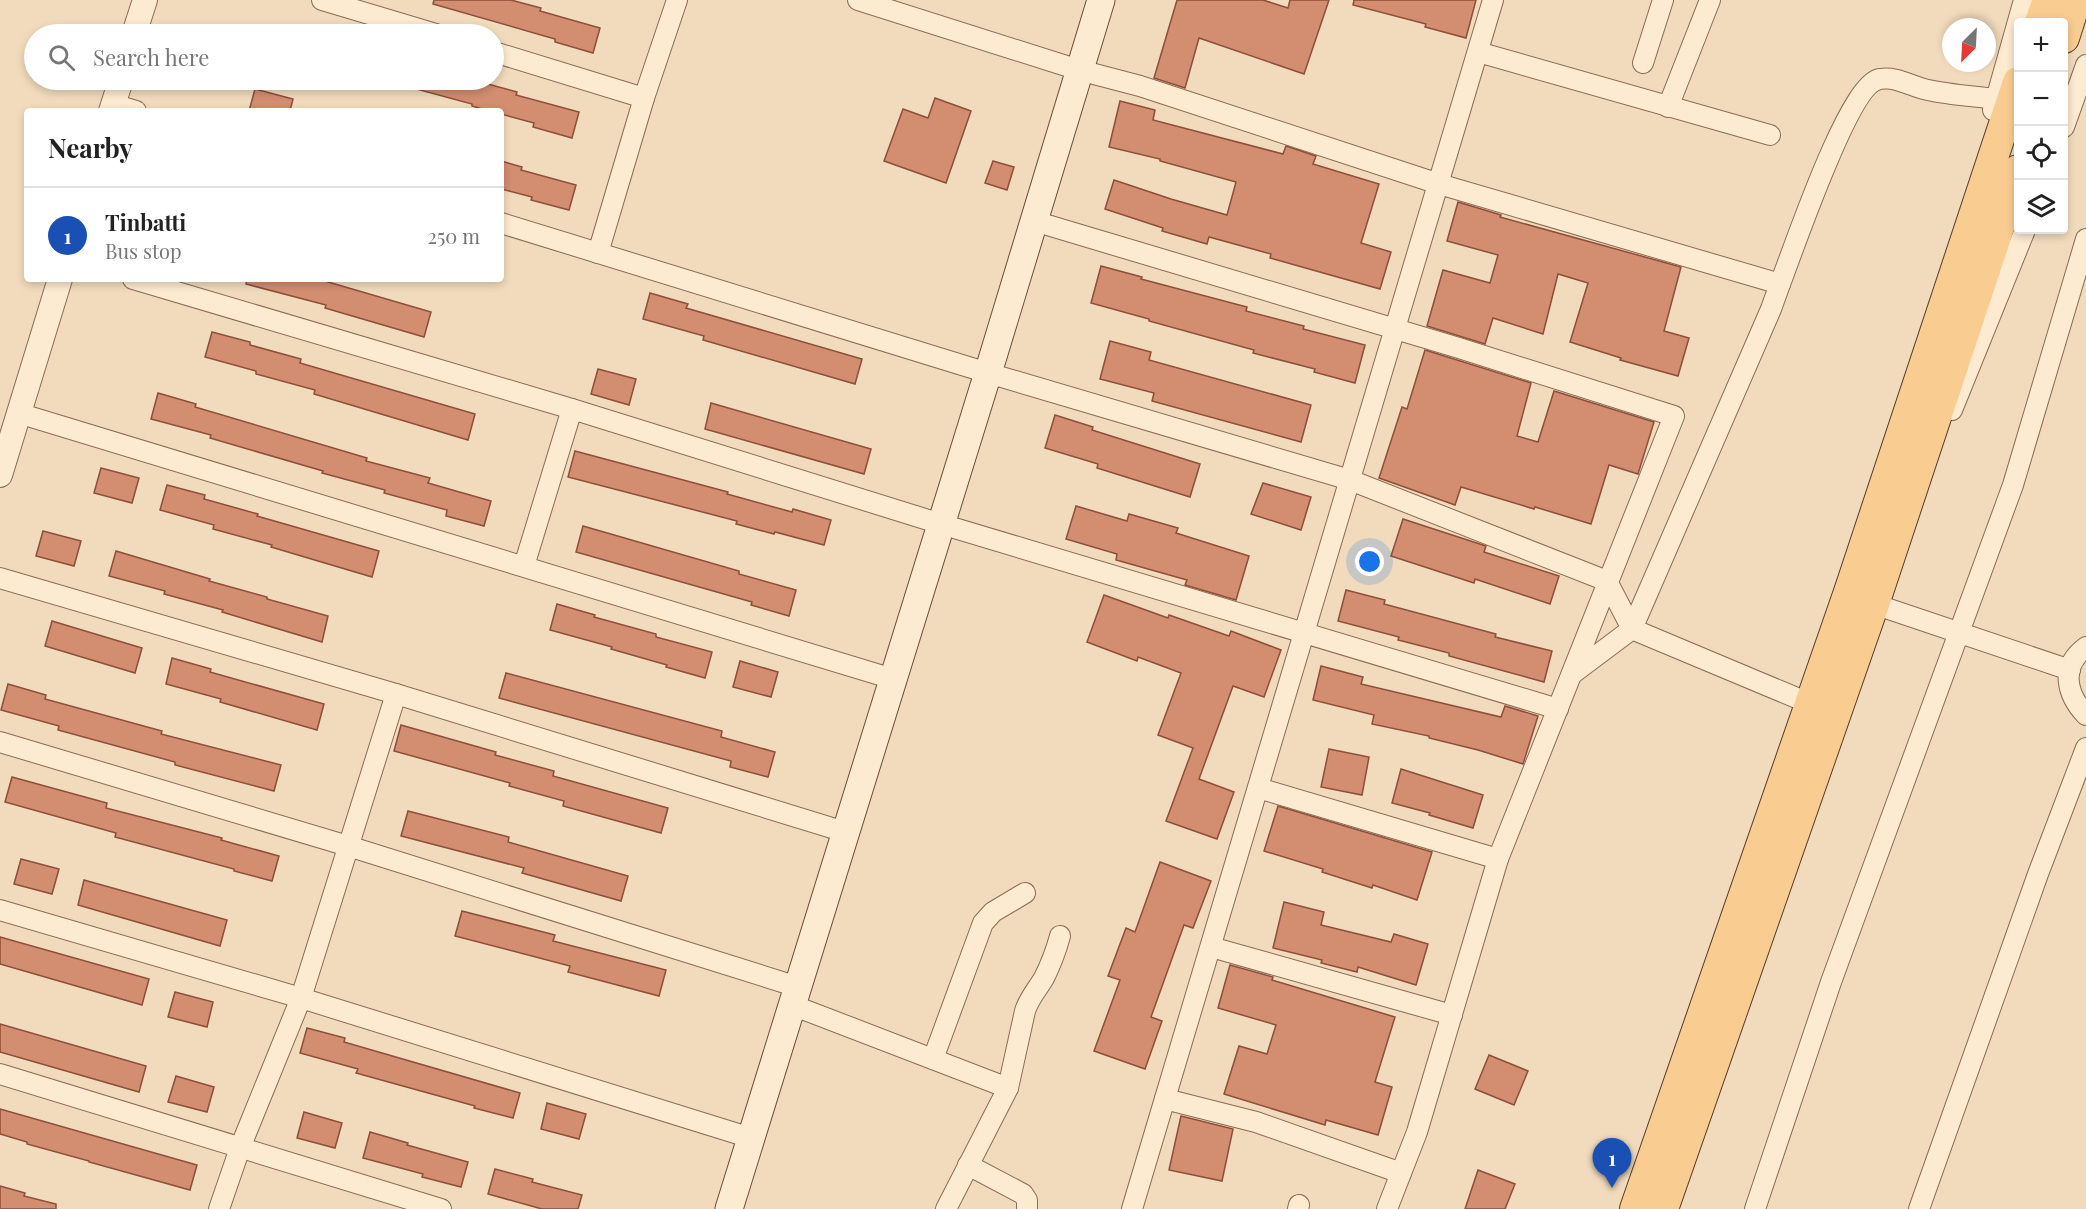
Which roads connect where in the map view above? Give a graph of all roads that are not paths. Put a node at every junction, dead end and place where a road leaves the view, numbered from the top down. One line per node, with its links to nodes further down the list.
1 (145, 0): 13 (street)
2 (322, 0): 14 (street)
3 (676, 0): 23 (street)
4 (858, 0): 20 (street)
5 (1101, 0): 20 (main road)
6 (1493, 0): 16 (street)
7 (1663, 0): 18 (street)
8 (1710, 0): 25 (street)
9 (2024, 0): 22 (street)
10 (2048, 0): 12 (main road)
11 (2076, 0): 15 (main road)
12 (2041, 18)
13 (137, 24)
14 (402, 24)
15 (2068, 25)
16 (1478, 52): 25 (street); 29 (street)
17 (504, 55): 23 (street)
18 (1642, 63)
19 (2086, 65): 26 (street)
20 (1079, 70): 29 (street); 30 (main road)
21 (118, 90): 24 (street)
22 (2007, 91): 37 (street); 58 (main road)
23 (644, 98): 34 (street)
24 (112, 107)
25 (1668, 107): 27 (street)
26 (2065, 126)
27 (1770, 135)
28 (2016, 180): 45 (main road)
29 (1438, 184): 37 (street); 38 (street)
30 (1034, 221): 38 (street); 39 (main road)
31 (504, 224): 34 (street)
32 (2023, 234): 45 (street)
33 (2086, 239): 51 (street)
34 (598, 253): 39 (street)
35 (59, 282): 41 (street)
36 (143, 282): 40 (street)
37 (1780, 284): 50 (street)
38 (1395, 330): 43 (street); 48 (street)
39 (988, 373): 43 (street); 44 (main road)
40 (572, 409): 44 (street); 46 (street)
41 (18, 413): 42 (street); 46 (street)
42 (0, 475)
43 (1350, 480): 48 (street); 52 (street)
44 (941, 524): 52 (street); 56 (main road)
45 (1899, 531): 49 (main road)
46 (524, 566): 56 (street)
47 (0, 578): 57 (street)
48 (1607, 581): 50 (street); 55 (street)
49 (1874, 604): 51 (street); 92 (main road)
50 (1632, 629): 55 (street); 58 (street)
51 (1959, 633): 54 (street); 93 (street)
52 (1304, 634): 59 (street); 63 (street)
53 (2086, 647): 54 (street)
54 (2070, 670): 60 (street)
55 (1571, 675): 59 (street)
56 (893, 679): 64 (main road)
57 (396, 694): 64 (street); 65 (street)
58 (1811, 704): 73 (main road)
59 (1558, 709): 66 (street)
60 (2086, 715)
61 (0, 742): 65 (street)
62 (2086, 748): 94 (street)
63 (1258, 788): 66 (street); 70 (street)
64 (845, 832): 71 (main road)
65 (348, 846): 71 (street); 72 (street)
66 (1498, 858): 74 (street)
67 (1025, 893): 75 (street)
68 (0, 910): 72 (street)
69 (1060, 936): 77 (street)
70 (1210, 947): 74 (street); 78 (street)
71 (795, 996): 75 (street); 79 (main road)
72 (301, 998): 79 (street); 80 (street)
73 (1707, 999): 90 (main road); 91 (main road)
74 (1452, 1015): 82 (street)
75 (933, 1059): 77 (street)
76 (0, 1074): 80 (street)
77 (1008, 1088): 81 (street)
78 (1165, 1099): 82 (street); 88 (street)
79 (751, 1138): 85 (main road)
80 (240, 1148): 83 (street); 84 (street)
81 (968, 1165): 86 (street); 87 (street)
82 (1401, 1173): 89 (street)
83 (219, 1209)
84 (441, 1209)
85 (729, 1209)
86 (946, 1209)
87 (1027, 1209)
88 (1132, 1209)
89 (1387, 1209)
90 (1615, 1209)
91 (1635, 1209)
92 (1663, 1209)
93 (1755, 1209)
94 (1919, 1209)

